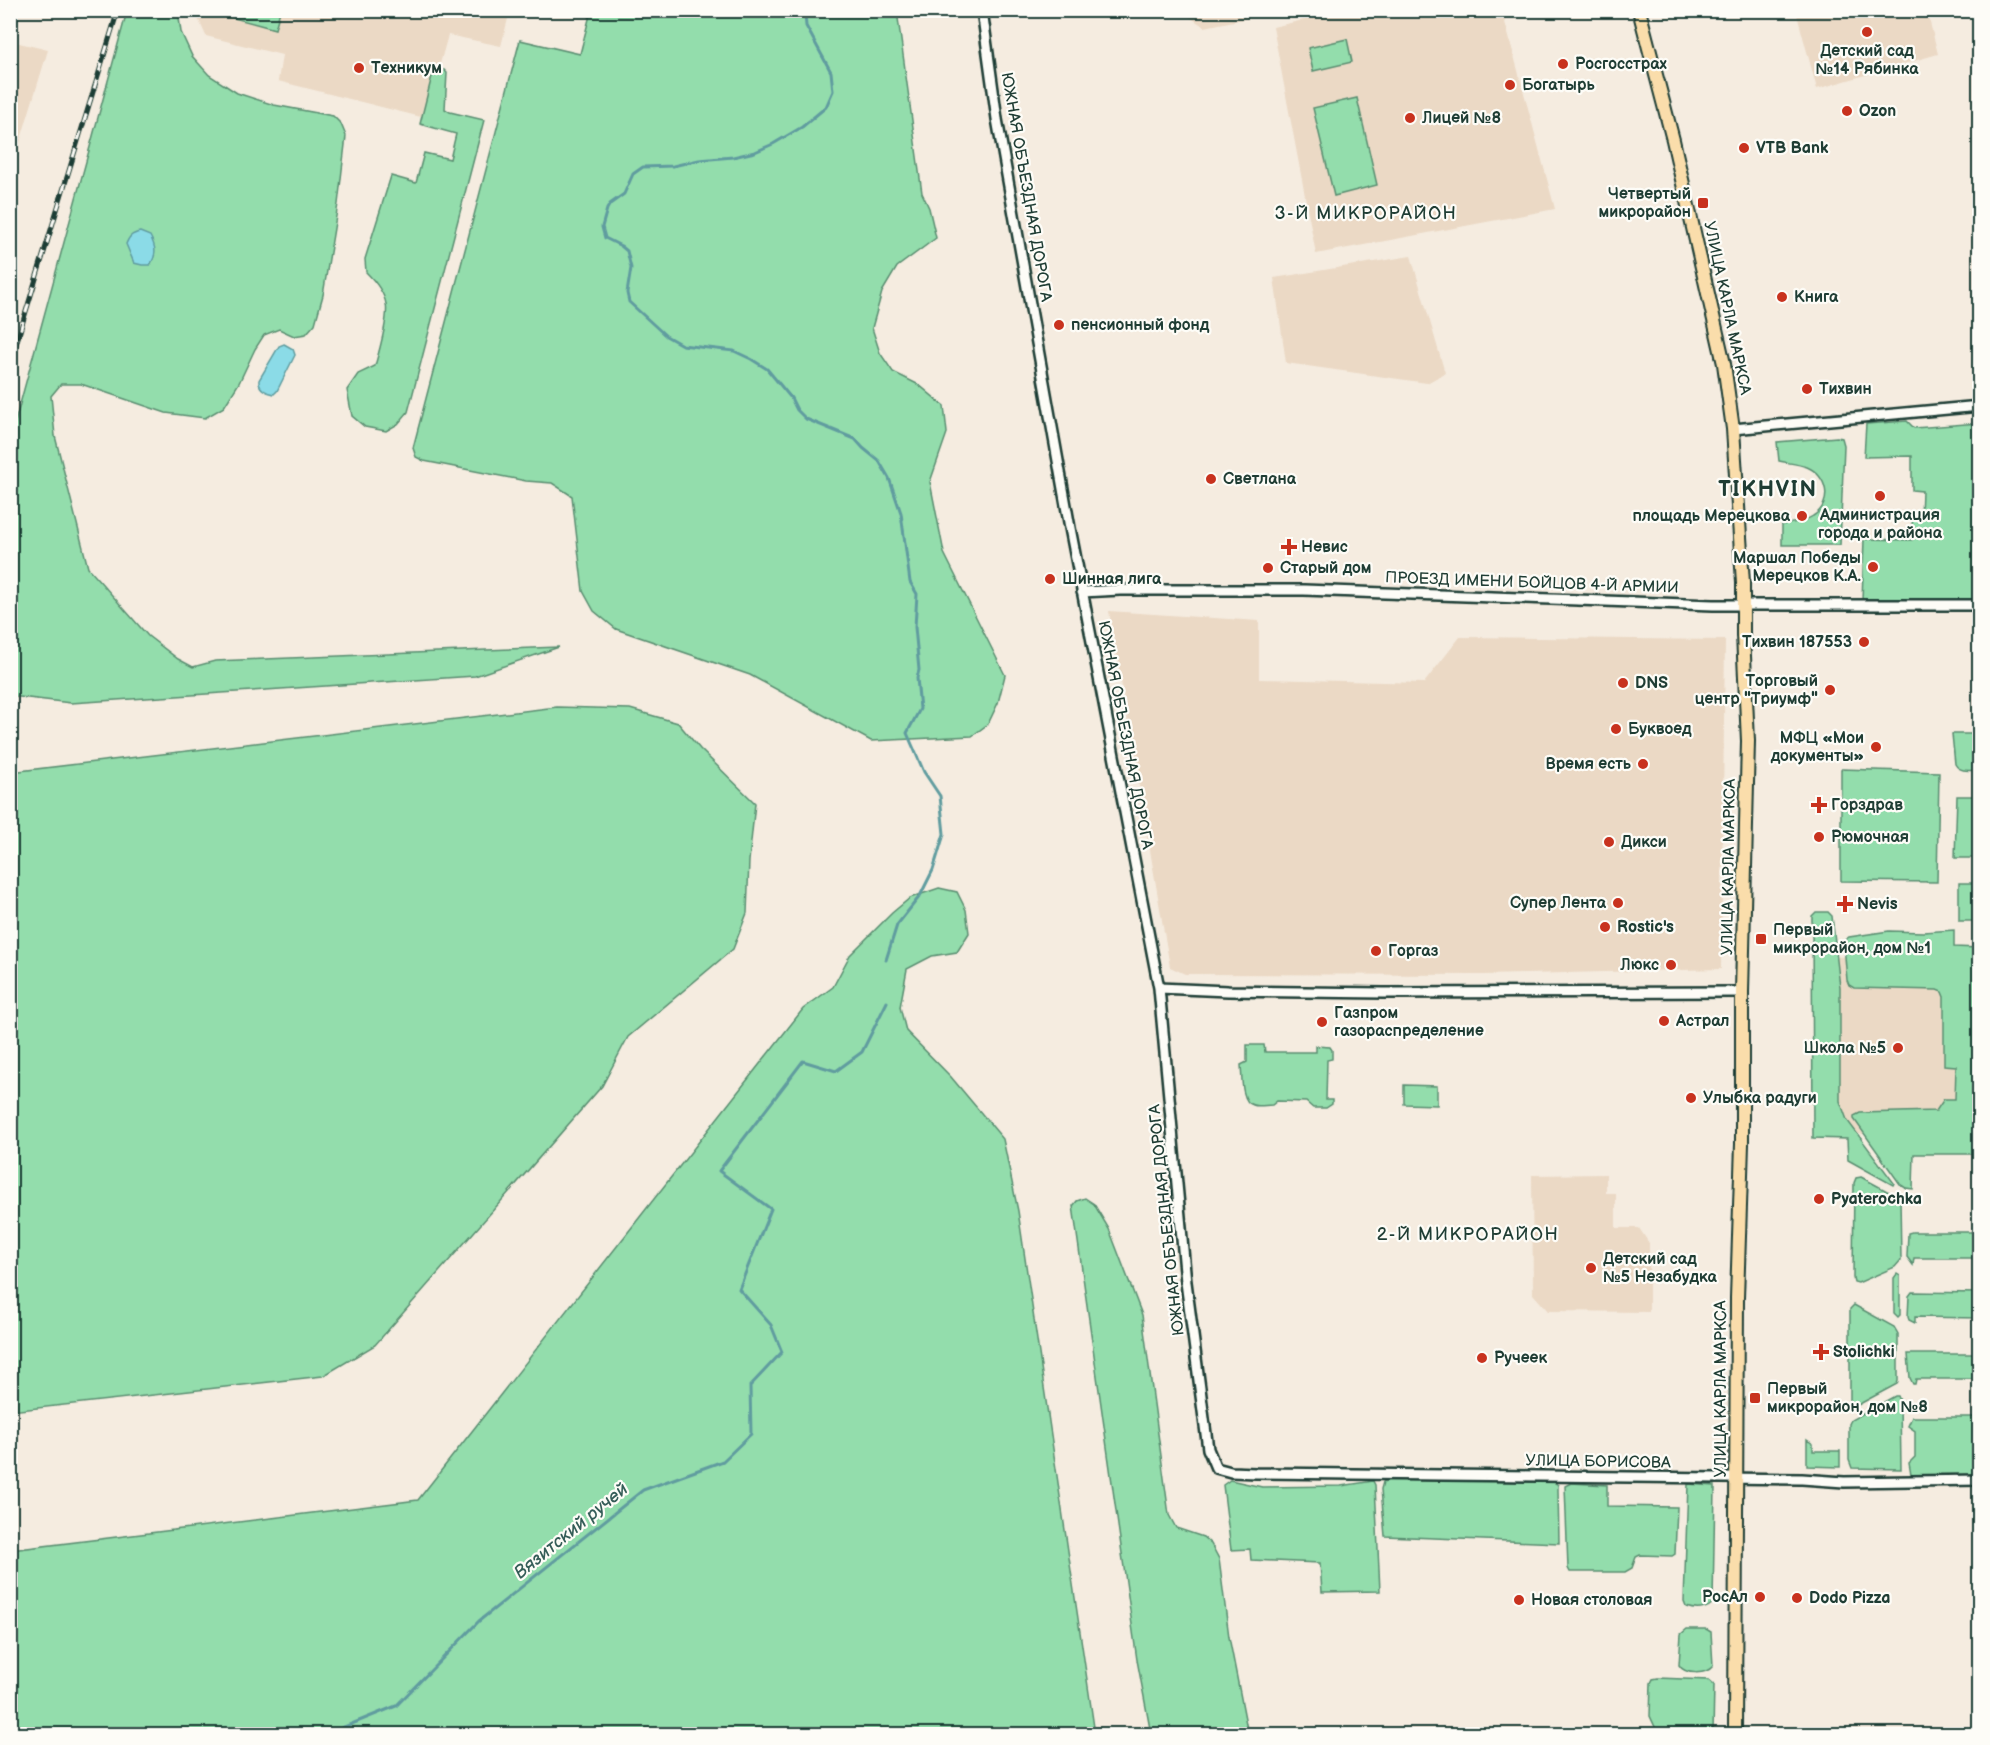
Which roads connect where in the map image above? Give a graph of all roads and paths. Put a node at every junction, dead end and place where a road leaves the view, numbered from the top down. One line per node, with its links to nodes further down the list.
1 (982, 10): 5 (street, ЮЖНАЯ ОБЪЕЗДНАЯ ДОРОГА)
2 (1639, 10): 4 (main road, УЛИЦА КАРЛА МАРКСА)
3 (1980, 406): 4 (street)
4 (1733, 429): 7 (main road, УЛИЦА КАРЛА МАРКСА)
5 (1082, 592): 7 (street, ПРОЕЗД ИМЕНИ БОЙЦОВ 4-Й АРМИИ); 8 (street, ЮЖНАЯ ОБЪЕЗДНАЯ ДОРОГА)
6 (1980, 605): 7 (street, ПРОЕЗД ИМЕНИ БОЙЦОВ 4-Й АРМИИ)
7 (1744, 606): 9 (main road, УЛИЦА КАРЛА МАРКСА)
8 (1159, 988): 9 (street); 10 (street, ЮЖНАЯ ОБЪЕЗДНАЯ ДОРОГА)
9 (1742, 992): 11 (main road, УЛИЦА КАРЛА МАРКСА)
10 (1216, 1468): 11 (street, УЛИЦА БОРИСОВА)
11 (1737, 1479): 12 (street, УЛИЦА БОРИСОВА); 13 (main road, УЛИЦА КАРЛА МАРКСА)
12 (1980, 1480)
13 (1735, 1734)

